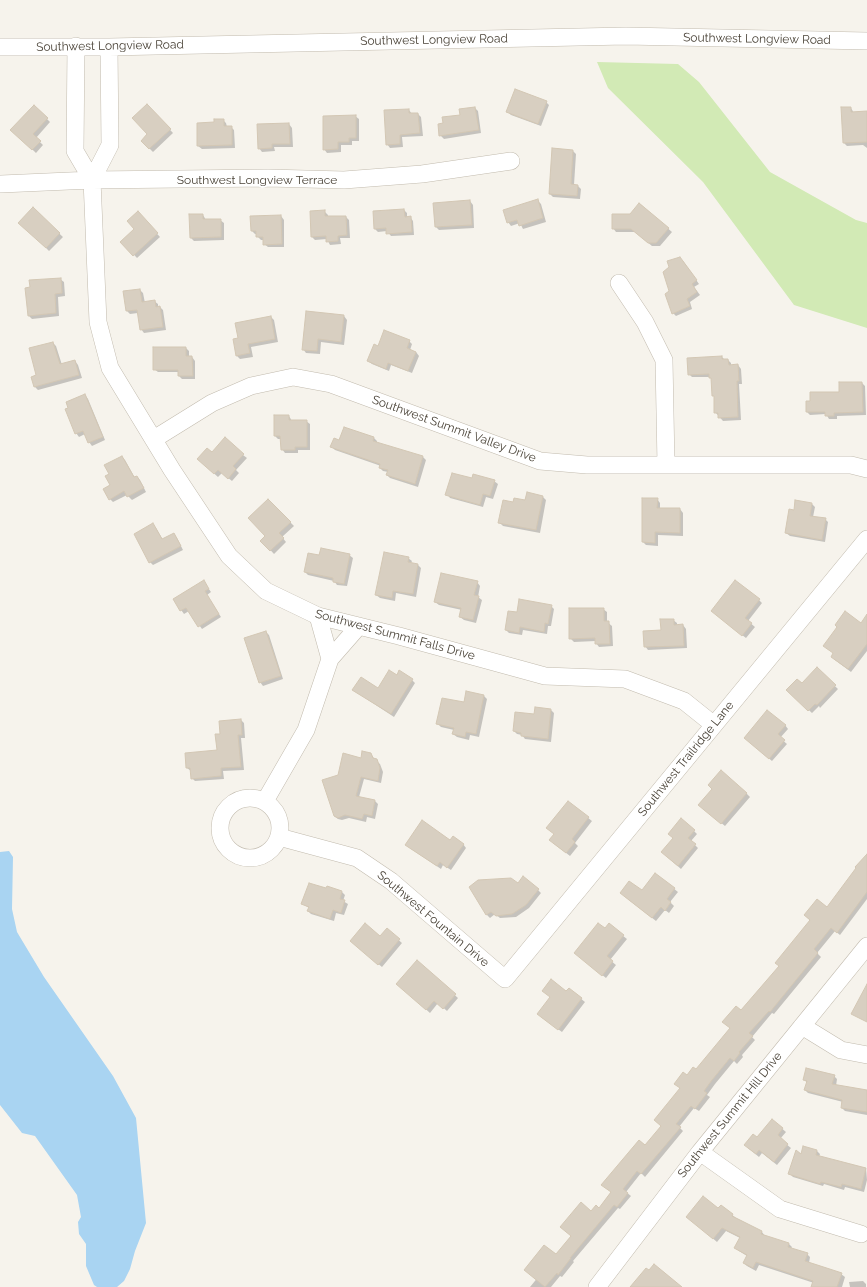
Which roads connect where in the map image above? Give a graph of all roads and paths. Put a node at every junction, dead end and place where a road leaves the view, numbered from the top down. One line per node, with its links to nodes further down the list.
1 (867, 41): 4 (street, Southwest Longview Road)
2 (76, 46): 3 (street, Southwest Longview Road); 4 (street, Southwest Longview Road); 6 (street, Southwest Summit Falls Drive)
3 (0, 47)
4 (109, 47): 6 (street, Southwest Summit Falls Drive)
5 (511, 161): 6 (street, Southwest Longview Terrace)
6 (92, 180): 7 (street, Southwest Longview Terrace); 9 (street, Southwest Summit Falls Drive)
7 (1, 184)
8 (619, 283): 10 (street)
9 (154, 439): 10 (street, Southwest Summit Valley Drive); 13 (street, Southwest Summit Falls Drive)
10 (666, 465): 11 (street, Southwest Summit Valley Drive)
11 (867, 470)
12 (867, 539): 16 (street, Southwest Trailridge Lane)
13 (318, 616): 14 (street, Southwest Summit Falls Drive); 15 (street)
14 (358, 627): 15 (street); 16 (street, Southwest Summit Falls Drive)
15 (330, 659): 17 (street)
16 (714, 725): 20 (street, Southwest Trailridge Lane)
17 (265, 801): 18 (street); 18 (street)
18 (279, 837): 20 (street, Southwest Fountain Drive)
19 (867, 946): 21 (street, Southwest Summit Hill Drive)
20 (505, 979)
21 (802, 1026): 22 (street); 23 (street, Southwest Summit Hill Drive)
22 (867, 1055)
23 (700, 1152): 24 (street); 25 (street, Southwest Summit Hill Drive)
24 (861, 1234)
25 (597, 1287)

